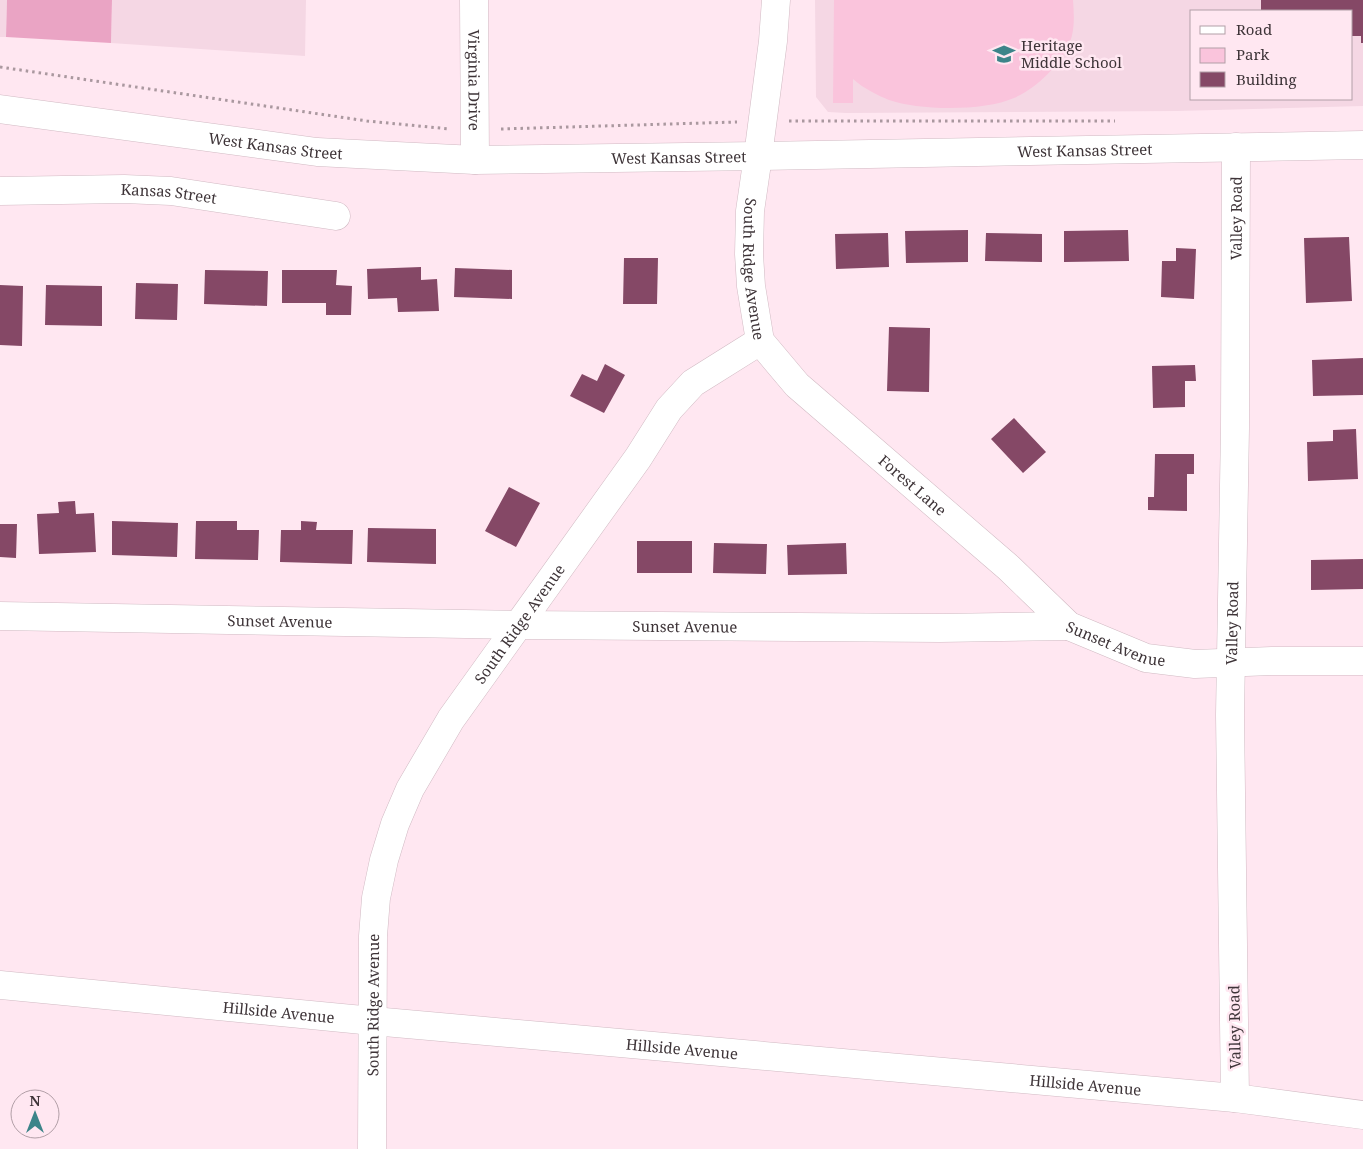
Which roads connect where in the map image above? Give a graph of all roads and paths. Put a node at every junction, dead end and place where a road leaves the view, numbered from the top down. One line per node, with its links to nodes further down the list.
1 (474, 0): 13 (street, Virginia Drive)
2 (776, 0): 12 (street, South Ridge Avenue)
3 (0, 67): 8 (path)
4 (0, 109): 13 (street, West Kansas Street)
5 (817, 120): 6 (path)
6 (1105, 121)
7 (728, 122): 9 (path)
8 (449, 129)
9 (510, 129)
10 (1363, 145): 11 (street, West Kansas Street)
11 (1236, 147): 12 (street, West Kansas Street); 21 (street, Valley Road)
12 (758, 156): 13 (street, West Kansas Street); 16 (street, South Ridge Avenue)
13 (475, 160)
14 (0, 191): 15 (street, Kansas Street)
15 (336, 216)
16 (760, 341): 18 (street, South Ridge Avenue); 19 (street, Forest Lane)
17 (0, 616): 18 (street, Sunset Avenue)
18 (518, 625): 19 (street, Sunset Avenue); 23 (street, South Ridge Avenue)
19 (1069, 626): 21 (street, Sunset Avenue)
20 (1363, 660): 21 (street, Sunset Avenue)
21 (1231, 663): 24 (street, Valley Road)
22 (0, 985): 23 (street, Hillside Avenue)
23 (373, 1021): 24 (street, Hillside Avenue); 26 (street, South Ridge Avenue)
24 (1235, 1098): 25 (street, Hillside Avenue)
25 (1363, 1115)
26 (372, 1149)

